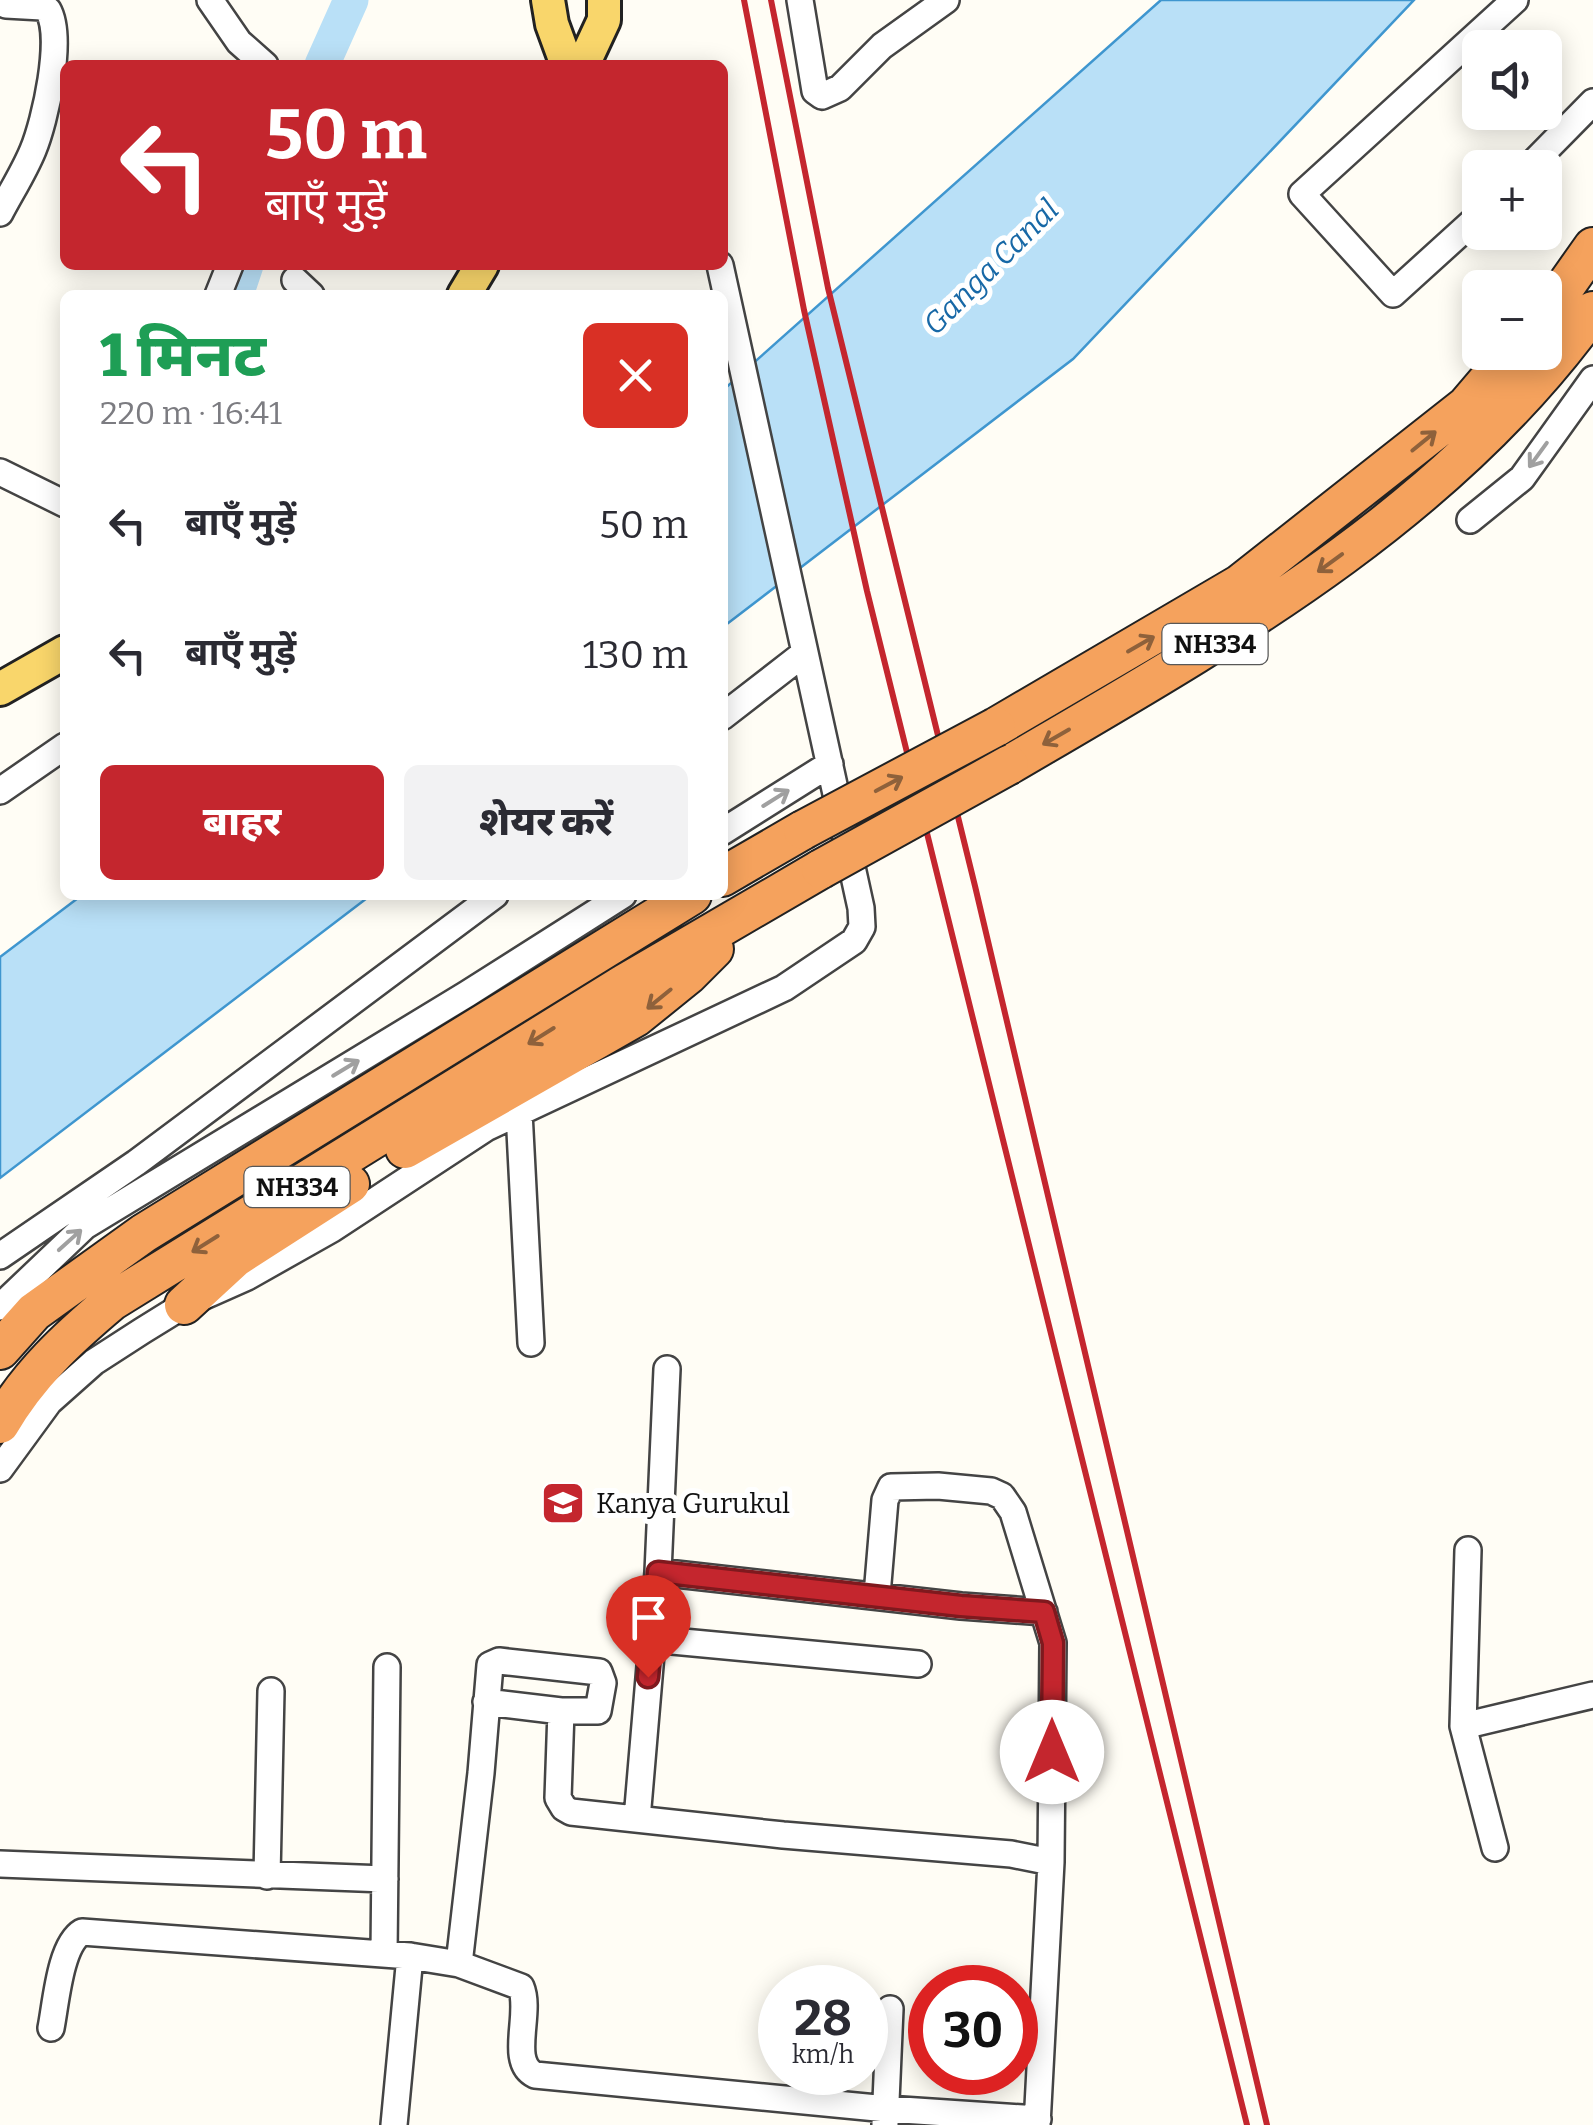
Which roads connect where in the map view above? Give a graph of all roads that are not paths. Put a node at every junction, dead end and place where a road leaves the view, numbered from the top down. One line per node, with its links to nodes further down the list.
1 (210, 0): 8 (street)
2 (548, 0): 9 (main road)
3 (604, 0): 10 (main road)
4 (800, 0): 5 (street)
5 (946, 0)
6 (1515, 0): 14 (street)
7 (4, 3): 13 (street)
8 (259, 60)
9 (565, 60)
10 (585, 60)
11 (1593, 102): 12 (street)
12 (1546, 150)
13 (0, 213)
14 (1462, 231)
15 (1593, 246): 16 (highway)
16 (1562, 291)
17 (728, 304): 24 (street)
18 (1593, 312): 36 (highway, NH334, one-way to 36, bridge)
19 (1497, 370): 32 (highway, NH334, one-way to 19, bridge)
20 (1593, 379): 23 (street, one-way to 23)
21 (0, 472): 22 (street)
22 (60, 502)
23 (1470, 520)
24 (801, 645): 27 (street); 29 (street)
25 (60, 655): 26 (main road)
26 (0, 689)
27 (728, 712)
28 (60, 749): 30 (street)
29 (830, 764): 31 (street, one-way to 29); 37 (street)
30 (0, 791)
31 (728, 828)
32 (728, 874)
33 (488, 900): 38 (street)
34 (615, 900): 40 (street, one-way to 34)
35 (684, 900): 42 (highway, NH334)
36 (755, 908): 39 (highway, one-way to 39); 44 (highway, NH334, one-way to 44)
37 (519, 1112): 39 (street); 41 (street)
38 (0, 1256)
39 (184, 1305): 45 (street)
40 (0, 1308)
41 (531, 1344)
42 (0, 1350)
43 (667, 1369): 47 (street)
44 (0, 1424)
45 (0, 1469)
46 (1468, 1550): 57 (street)
47 (658, 1572): 48 (street); 50 (street)
48 (877, 1596): 49 (street); 49 (street)
49 (1044, 1612): 60 (street)
50 (651, 1640): 51 (street); 58 (street)
51 (918, 1664)
52 (387, 1666): 63 (street)
53 (271, 1691): 62 (street)
54 (1593, 1695): 57 (street)
55 (486, 1702): 56 (street); 56 (street); 65 (street)
56 (561, 1711): 58 (street)
57 (1463, 1726): 59 (street)
58 (638, 1819): 60 (street)
59 (1495, 1848)
60 (1051, 1862): 69 (street)
61 (0, 1864): 62 (street)
62 (268, 1876): 63 (street)
63 (385, 1879): 64 (street)
64 (397, 1955): 65 (street); 67 (street); 70 (street)
65 (458, 1964): 68 (street)
66 (890, 2009): 68 (street)
67 (51, 2028)
68 (886, 2117): 69 (street)
69 (1038, 2122)
70 (394, 2125)

